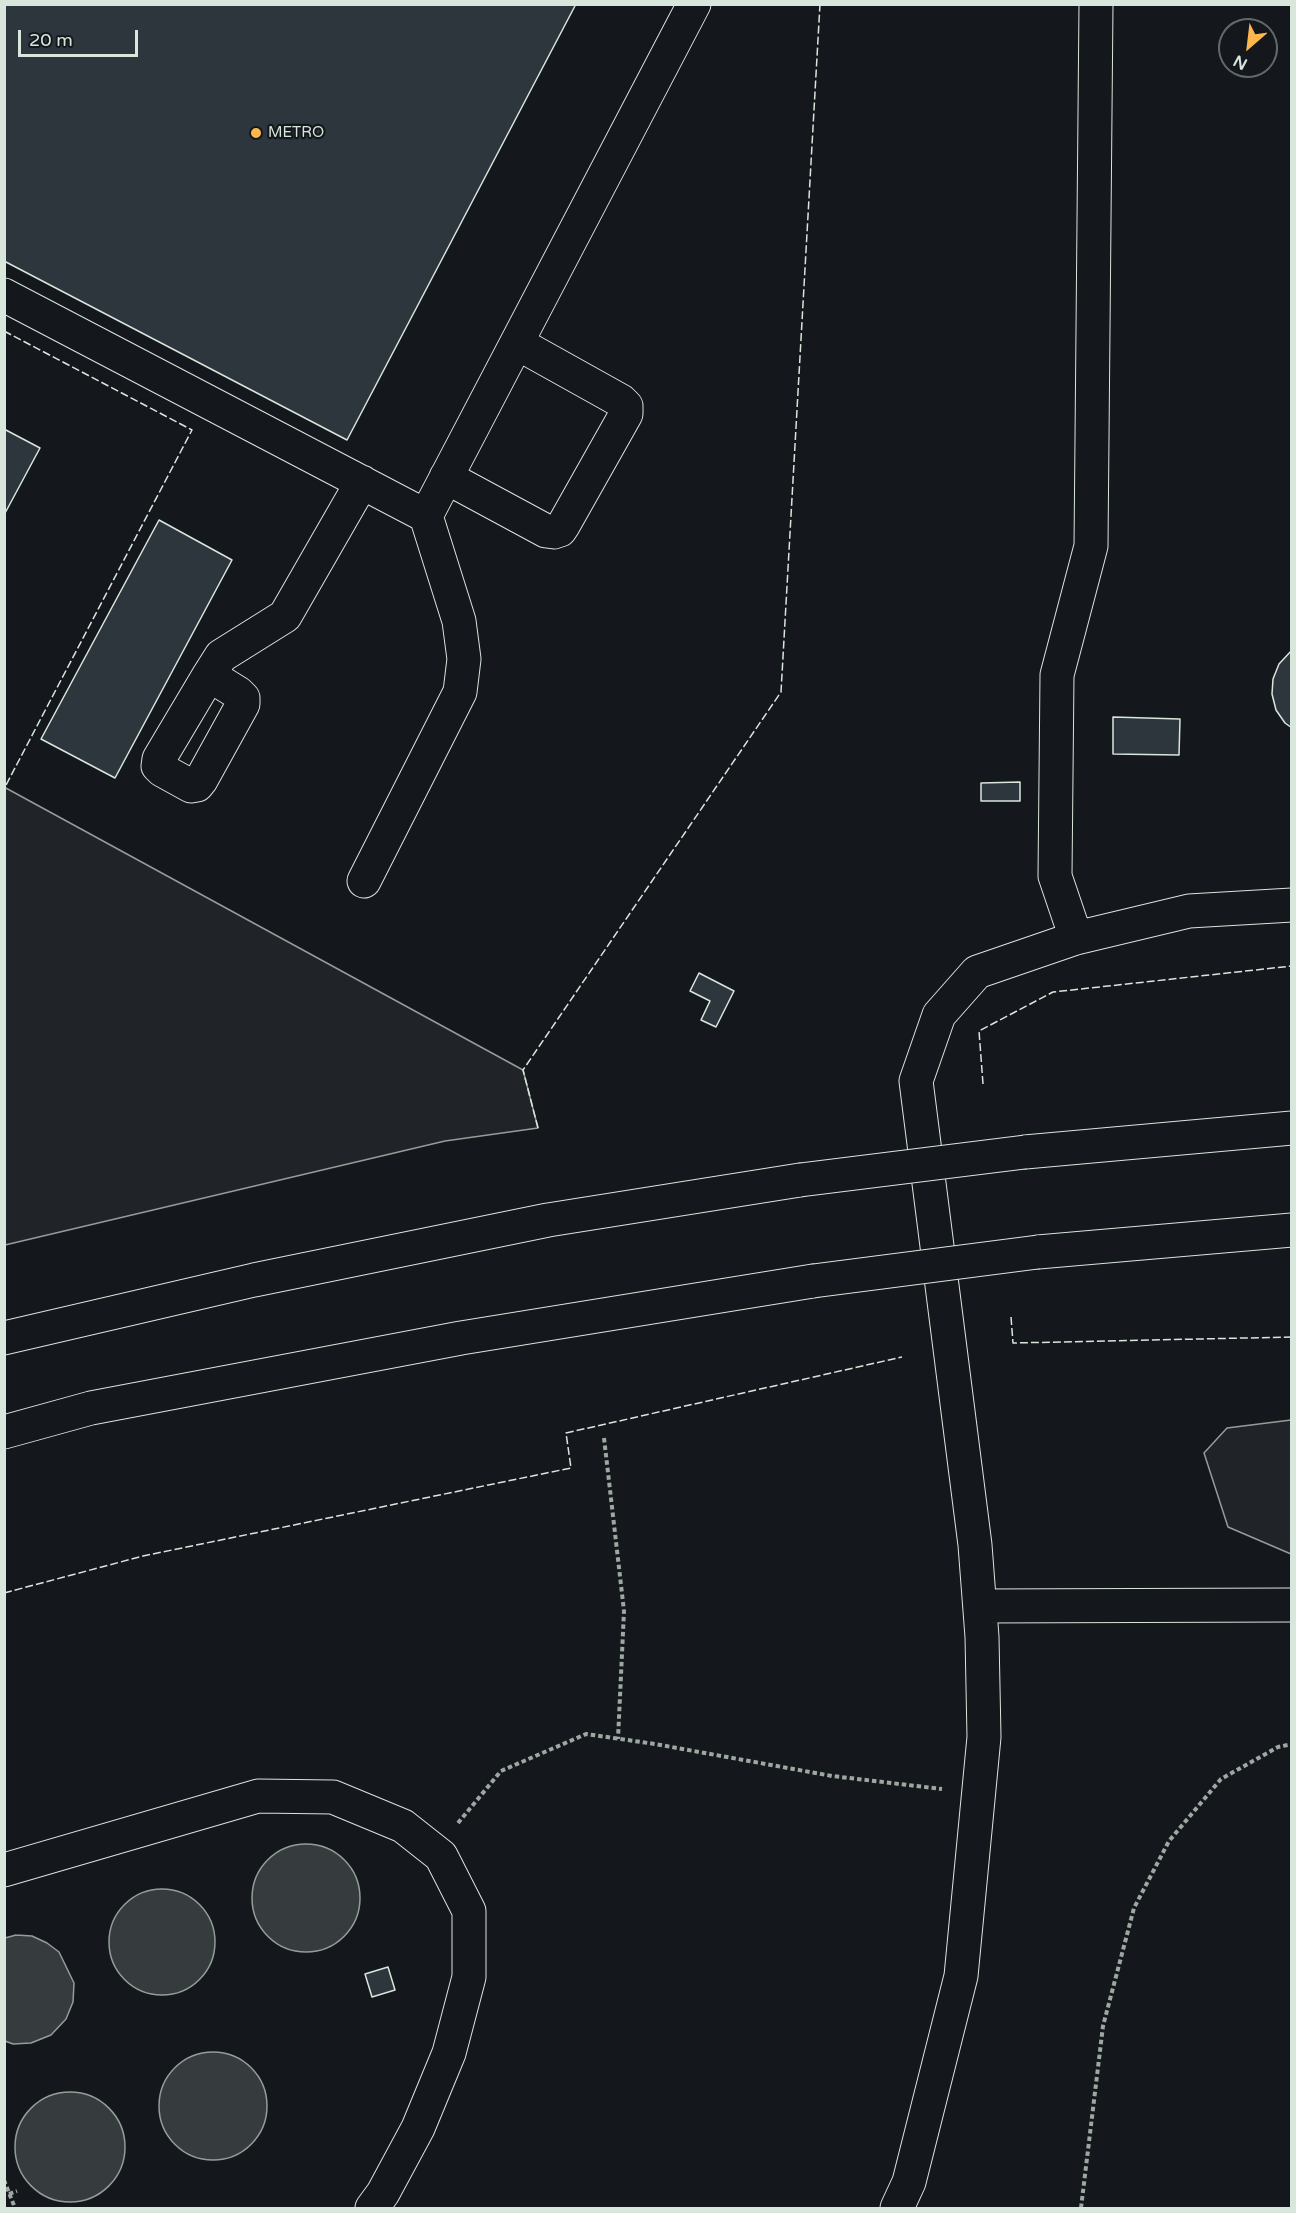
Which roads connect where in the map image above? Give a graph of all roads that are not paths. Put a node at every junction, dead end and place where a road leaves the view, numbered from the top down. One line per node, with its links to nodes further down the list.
1 (694, 4): 4 (main road)
2 (1096, 4): 11 (main road)
3 (4, 295): 6 (main road)
4 (517, 343): 5 (main road); 5 (main road)
5 (446, 477): 7 (main road)
6 (362, 482): 7 (main road); 8 (main road)
7 (426, 516): 9 (main road)
8 (209, 675)
9 (364, 881)
10 (1292, 905): 11 (main road)
11 (1076, 938): 17 (main road)
12 (1292, 1128): 14 (main road, bridge)
13 (1292, 1230): 15 (main road, bridge)
14 (4, 1338)
15 (4, 1432)
16 (1292, 1605): 17 (main road)
17 (980, 1606): 20 (main road)
18 (4, 1870): 19 (main road)
19 (372, 2208)
20 (897, 2208)

